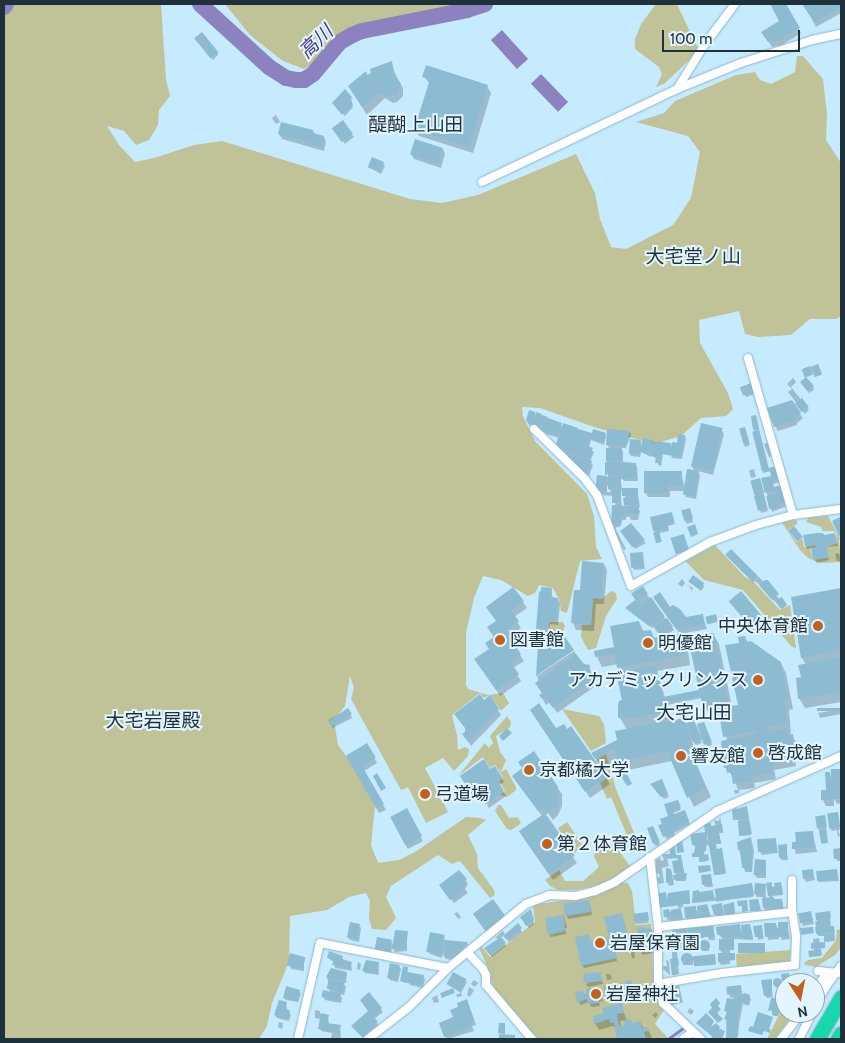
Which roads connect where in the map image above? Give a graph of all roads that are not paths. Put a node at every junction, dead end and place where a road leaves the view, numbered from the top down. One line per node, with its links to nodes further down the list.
1 (735, 4): 3 (street)
2 (841, 34): 3 (street)
3 (677, 89): 4 (street)
4 (482, 182)
5 (748, 358): 8 (street)
6 (534, 429): 8 (street)
7 (841, 509): 8 (street)
8 (793, 515)
9 (841, 756): 10 (street)
10 (650, 857): 13 (street); 14 (street)
11 (792, 880): 12 (street)
12 (792, 912): 13 (street); 21 (street)
13 (658, 927): 21 (street)
14 (468, 952): 16 (street); 30 (street)
15 (841, 966): 19 (street)
16 (448, 968): 28 (street); 29 (street)
17 (818, 971): 18 (street)
18 (827, 972): 19 (street); 20 (street)
19 (839, 973): 22 (street)
20 (825, 975)
21 (658, 984): 26 (street)
22 (825, 993)
23 (841, 998): 35 (highway)
24 (794, 1023): 33 (street)
25 (807, 1023): 34 (street)
26 (693, 1032): 31 (street); 32 (street)
27 (841, 1034): 36 (highway)
28 (298, 1039)
29 (368, 1039)
30 (532, 1039)
31 (683, 1039)
32 (701, 1039)
33 (782, 1039)
34 (799, 1039)
35 (817, 1039)
36 (838, 1039)

